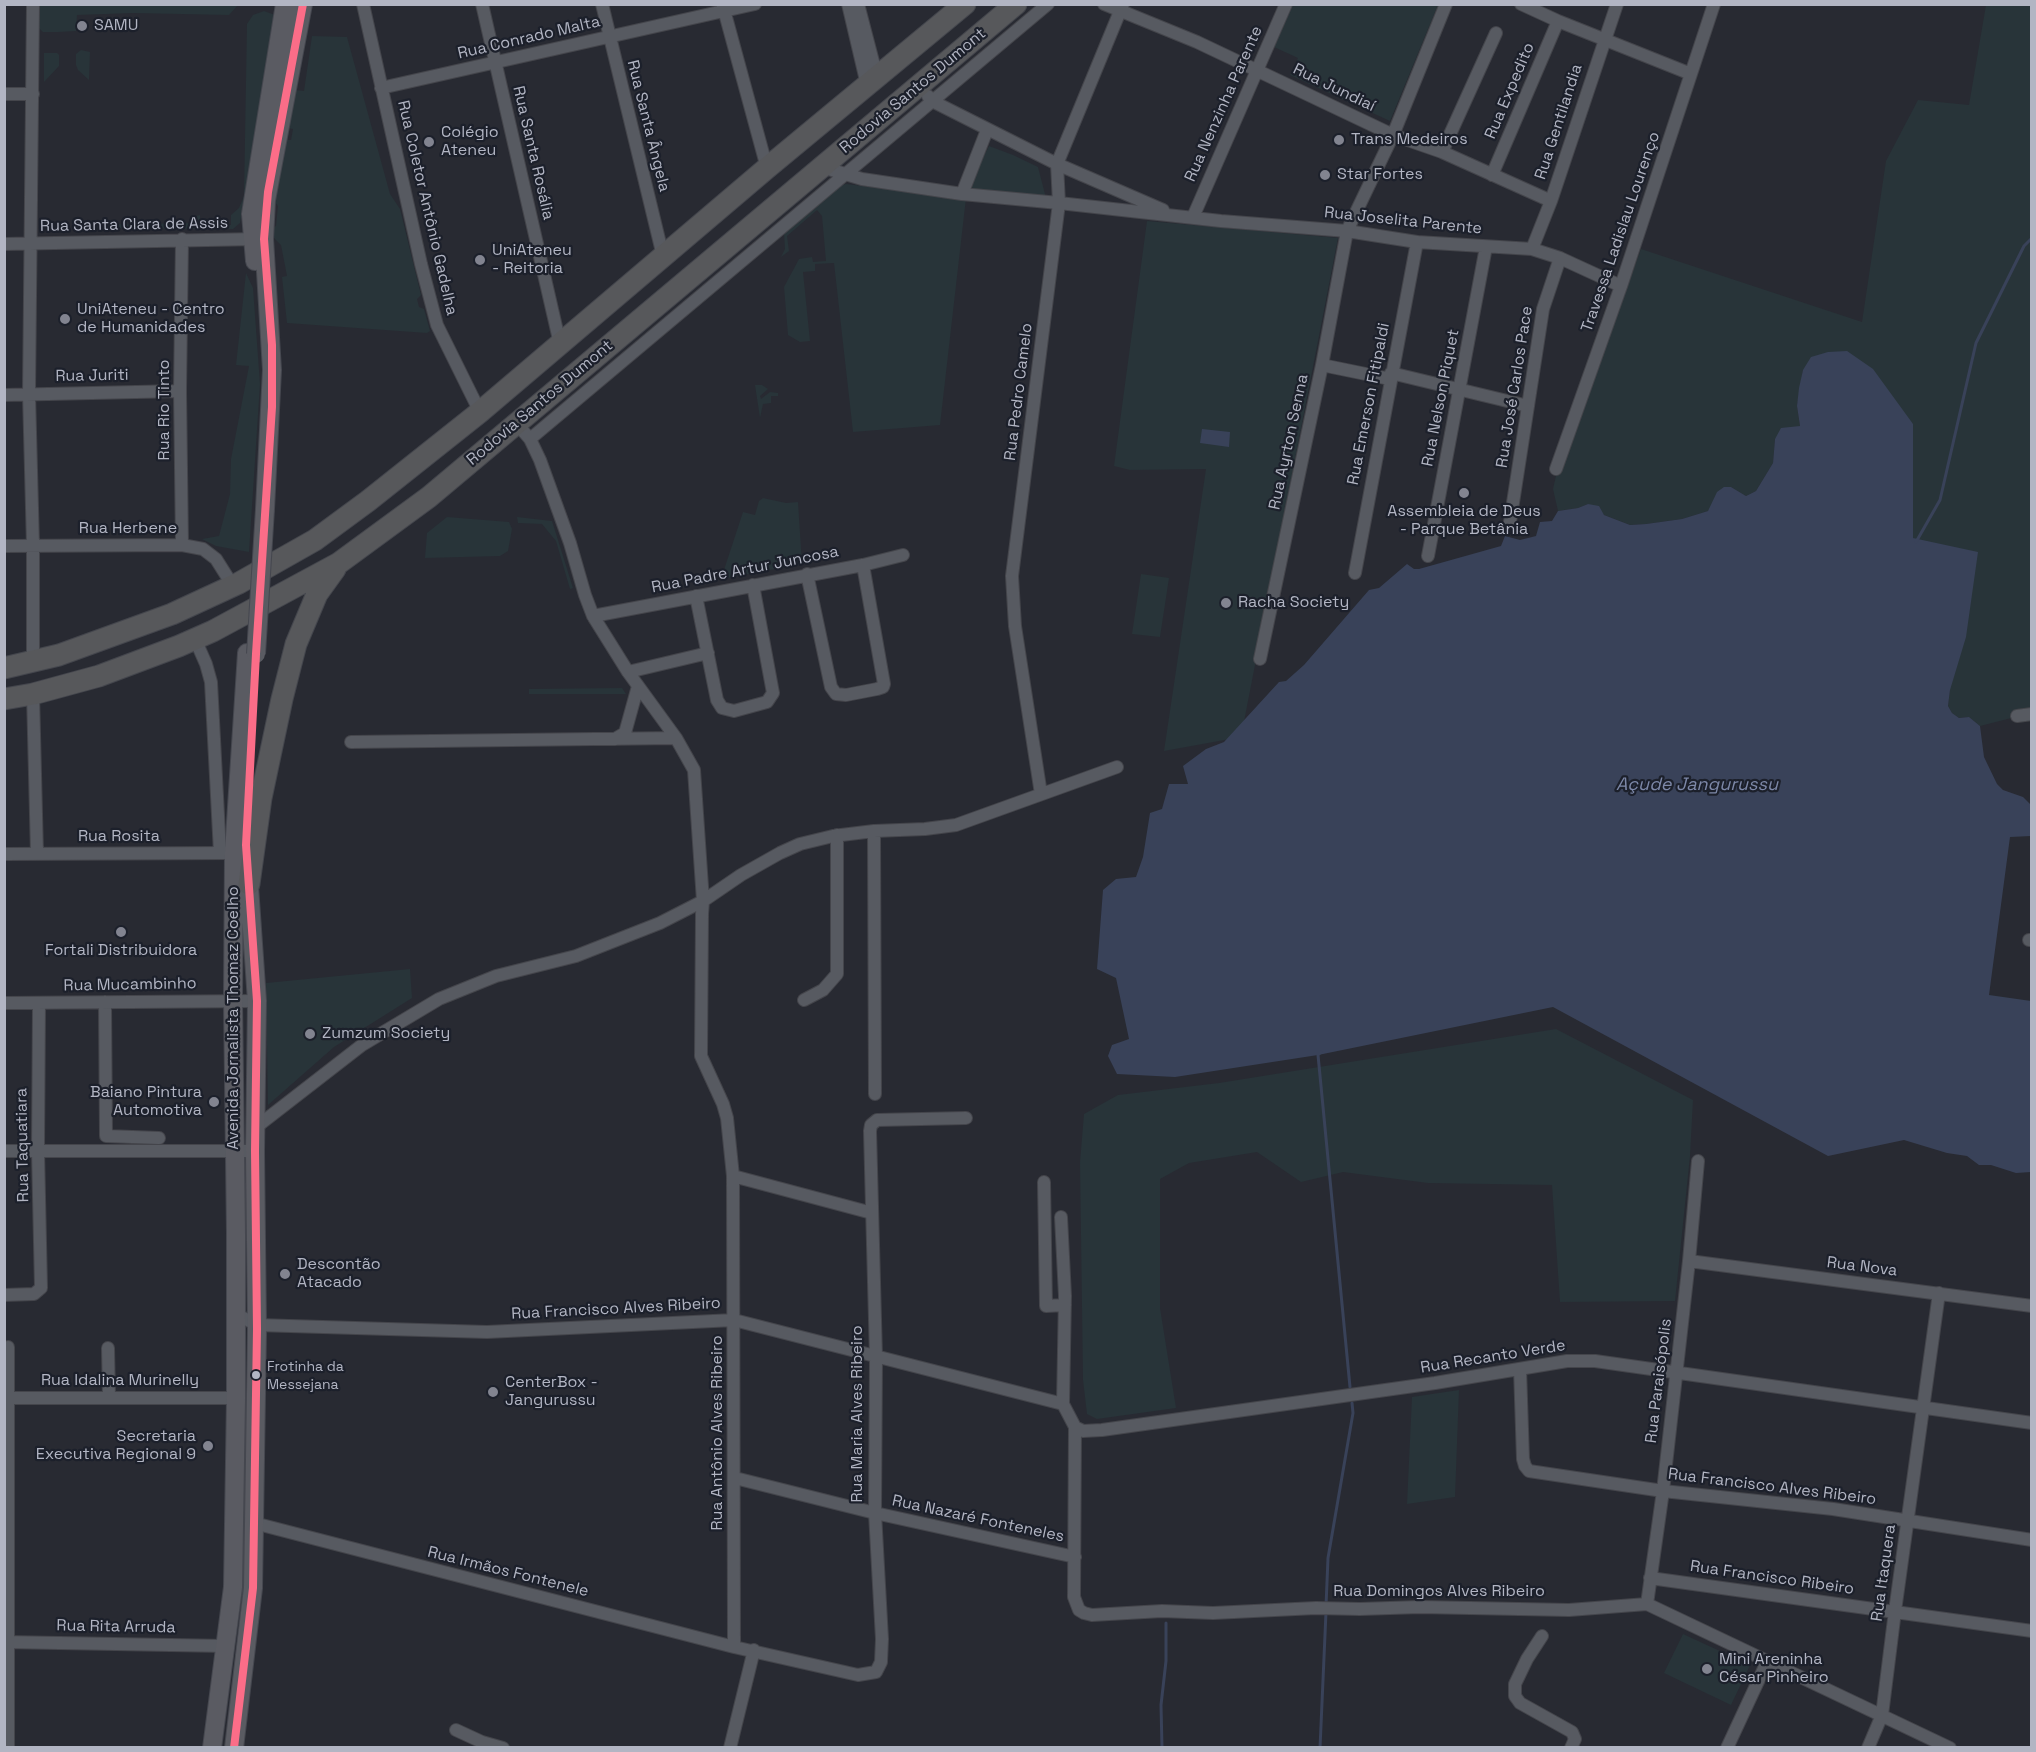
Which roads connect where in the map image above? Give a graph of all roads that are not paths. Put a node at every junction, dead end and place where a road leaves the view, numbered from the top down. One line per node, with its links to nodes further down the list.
1 (33, 4): 32 (street)
2 (285, 4): 48 (main road, Avenida Jornalista Thomaz Coelho)
3 (303, 4): 48 (main road, Avenida Jornalista Thomaz Coelho)
4 (363, 4): 29 (street, Rua Coletor Antônio Gadelha)
5 (482, 4): 25 (street, Rua Santa Rosália)
6 (602, 4): 23 (street, Rua Santa Ângela)
7 (755, 4): 19 (street, Rua Conrado Malta)
8 (848, 4): 28 (street)
9 (858, 4): 28 (street)
10 (965, 4): 28 (highway, Rodovia Santos Dumont)
11 (1016, 4): 30 (highway, Rodovia Santos Dumont)
12 (1048, 4): 30 (street)
13 (1104, 4): 20 (street, Rua Jundiaí)
14 (1286, 4): 26 (street, Rua Nenzinha Parente)
15 (1446, 4): 34 (street, Rua Ayrton Senna)
16 (1521, 4): 21 (street)
17 (1617, 4): 24 (street, Rua Gentilandia)
18 (1714, 4): 27 (street, Travessa Ladislau Lourenço)
19 (723, 8): 23 (street, Rua Conrado Malta); 38 (street)
20 (1121, 8): 26 (street, Rua Jundiaí); 36 (street, Rua Pedro Camelo)
21 (1558, 21): 24 (street); 40 (street, Rua Expedito)
22 (1496, 33): 35 (street)
23 (609, 36): 25 (street, Rua Conrado Malta); 54 (street, Rua Santa Ângela)
24 (1604, 39): 27 (street); 42 (street, Rua Gentilandia)
25 (496, 62): 29 (street, Rua Conrado Malta); 57 (street, Rua Santa Rosália)
26 (1257, 70): 34 (street, Rua Jundiaí); 45 (street, Rua Nenzinha Parente)
27 (1691, 74): 56 (street, Travessa Ladislau Lourenço)
28 (872, 81): 38 (highway, Rodovia Santos Dumont)
29 (381, 88): 65 (street, Rua Coletor Antônio Gadelha)
30 (926, 93): 33 (street, Rua Joselita Parente); 37 (highway, Rodovia Santos Dumont); 39 (street)
31 (4, 94): 32 (street)
32 (33, 94): 50 (street)
33 (987, 130): 36 (street, Rua Joselita Parente); 41 (street)
34 (1393, 135): 35 (street, Rua Jundiaí); 46 (street, Rua Ayrton Senna)
35 (1442, 152): 40 (street, Rua Jundiaí)
36 (1057, 164): 43 (street, Rua Pedro Camelo); 44 (street, Rua Joselita Parente)
37 (822, 167): 39 (street, Rua Joselita Parente); 66 (highway, Rodovia Santos Dumont)
38 (767, 168): 54 (highway, Rodovia Santos Dumont)
39 (843, 175): 41 (street, Rua Joselita Parente); 66 (street)
40 (1492, 175): 42 (street, Rua Jundiaí)
41 (962, 194): 43 (street, Rua Joselita Parente)
42 (1551, 201): 53 (street, Rua Gentilandia)
43 (1059, 203): 44 (street, Rua Joselita Parente); 98 (street, Rua Pedro Camelo)
44 (1175, 215): 45 (street, Rua Joselita Parente)
45 (1193, 217): 46 (street, Rua Joselita Parente)
46 (1347, 231): 49 (street, Rua Joselita Parente); 58 (street, Rua Ayrton Senna)
47 (182, 239): 48 (street, Rua Santa Clara de Assis); 50 (street, Rua Santa Clara de Assis); 61 (street, Rua Rio Tinto)
48 (258, 239): 84 (main road, Avenida Jornalista Thomaz Coelho)
49 (1417, 242): 52 (street, Rua Joselita Parente); 59 (street, Rua Emerson Fitipaldi)
50 (31, 243): 51 (street, Rua Santa Clara de Assis); 62 (street)
51 (4, 244)
52 (1486, 247): 53 (street, Rua Joselita Parente); 60 (street, Rua Nelson Piquet)
53 (1532, 249): 55 (street, Rua Joselita Parente)
54 (663, 256): 57 (highway, Rodovia Santos Dumont)
55 (1560, 258): 56 (street, Rua Joselita Parente); 64 (street, Rua José Carlos Pace)
56 (1621, 286): 67 (street, Travessa Ladislau Lourenço)
57 (560, 344): 65 (highway, Rodovia Santos Dumont)
58 (1322, 365): 59 (street); 85 (street, Rua Ayrton Senna)
59 (1391, 376): 60 (street); 76 (street, Rua Emerson Fitipaldi)
60 (1460, 390): 64 (street); 73 (street, Rua Nelson Piquet)
61 (180, 391): 62 (street, Rua Juriti); 69 (street, Rua Rio Tinto)
62 (29, 394): 63 (street, Rua Juriti); 71 (street)
63 (4, 395)
64 (1528, 406): 68 (street, Rua José Carlos Pace)
65 (480, 412): 79 (highway, Rodovia Santos Dumont)
66 (523, 431): 74 (highway, Rodovia Santos Dumont); 81 (street)
67 (1556, 469)
68 (1510, 522)
69 (182, 545): 71 (street, Rua Herbene); 79 (street, Rua Herbene)
70 (4, 546): 71 (street, Rua Herbene)
71 (33, 546): 86 (street)
72 (903, 555): 75 (street, Rua Padre Artur Juncosa)
73 (1428, 556)
74 (339, 563): 82 (highway, Rodovia Santos Dumont); 104 (highway)
75 (862, 565): 77 (street, Rua Padre Artur Juncosa); 77 (street)
76 (1355, 573)
77 (807, 574): 78 (street, Rua Padre Artur Juncosa)
78 (753, 585): 80 (street, Rua Padre Artur Juncosa); 83 (street)
79 (233, 586): 86 (highway, Rodovia Santos Dumont)
80 (696, 596): 81 (street, Rua Padre Artur Juncosa); 83 (street)
81 (593, 616): 88 (street)
82 (195, 639): 90 (highway, Rodovia Santos Dumont); 101 (street)
83 (708, 653): 88 (street)
84 (251, 654): 101 (main road, Avenida Jornalista Thomaz Coelho); 104 (main road, Avenida Jornalista Thomaz Coelho)
85 (1260, 659)
86 (33, 662): 87 (highway, Rodovia Santos Dumont)
87 (4, 668)
88 (628, 672): 89 (street)
89 (638, 686): 94 (street); 95 (street)
90 (33, 694): 91 (highway, Rodovia Santos Dumont); 103 (street)
91 (4, 699)
92 (2031, 714): 93 (street)
93 (2017, 717)
94 (676, 738): 95 (street); 105 (street)
95 (615, 739): 96 (street)
96 (351, 742)
97 (1117, 767): 98 (street)
98 (1041, 794): 99 (street)
99 (874, 831): 100 (street); 112 (street)
100 (837, 836): 105 (street); 106 (street)
101 (227, 853): 103 (street, Rua Rosita); 107 (main road, Avenida Jornalista Thomaz Coelho)
102 (4, 854): 103 (street, Rua Rosita)
103 (37, 854)
104 (249, 884): 108 (main road, Avenida Jornalista Thomaz Coelho)
105 (703, 901): 114 (street); 121 (street, Rua Antônio Alves Ribeiro)
106 (804, 1000)
107 (233, 1001): 108 (street, Rua Mucambinho); 109 (street, Rua Mucambinho); 116 (main road, Avenida Jornalista Thomaz Coelho)
108 (257, 1001): 114 (main road, Avenida Jornalista Thomaz Coelho)
109 (105, 1002): 111 (street, Rua Mucambinho); 115 (street)
110 (4, 1003): 111 (street, Rua Mucambinho)
111 (39, 1003): 117 (street, Rua Taquatiara)
112 (875, 1094)
113 (966, 1118): 123 (street, Rua Maria Alves Ribeiro)
114 (255, 1128): 118 (main road, Avenida Jornalista Thomaz Coelho)
115 (159, 1138)
116 (235, 1150): 117 (street); 118 (street); 130 (main road, Avenida Jornalista Thomaz Coelho)
117 (38, 1151): 119 (street); 127 (street, Rua Taquatiara)
118 (255, 1151): 132 (main road, Avenida Jornalista Thomaz Coelho)
119 (4, 1152)
120 (1698, 1161): 125 (street, Rua Paraisópolis)
121 (733, 1176): 123 (street); 131 (street, Rua Antônio Alves Ribeiro)
122 (1044, 1182): 128 (street)
123 (872, 1213): 135 (street, Rua Maria Alves Ribeiro)
124 (1060, 1217): 128 (street)
125 (1689, 1261): 126 (street, Rua Nova); 137 (street, Rua Paraisópolis)
126 (1939, 1293): 129 (street, Rua Nova); 142 (street, Rua Itaquera)
127 (4, 1295)
128 (1065, 1305): 141 (street)
129 (2031, 1306)
130 (236, 1314): 132 (street, Rua Francisco Alves Ribeiro); 140 (main road, Avenida Jornalista Thomaz Coelho)
131 (734, 1320): 132 (street, Rua Francisco Alves Ribeiro); 135 (street, Rua Francisco Alves Ribeiro); 145 (street, Rua Antônio Alves Ribeiro)
132 (257, 1325): 148 (main road, Avenida Jornalista Thomaz Coelho)
133 (8, 1347): 139 (street)
134 (108, 1348): 138 (street)
135 (876, 1357): 141 (street, Rua Francisco Alves Ribeiro); 149 (street, Rua Maria Alves Ribeiro)
136 (1520, 1370): 137 (street, Rua Recanto Verde); 144 (street, Rua Recanto Verde); 146 (street, Rua Francisco Alves Ribeiro)
137 (1676, 1372): 142 (street, Rua Recanto Verde); 146 (street, Rua Paraisópolis)
138 (109, 1397): 139 (street, Rua Idalina Murinelly); 140 (street, Rua Idalina Murinelly)
139 (6, 1398): 161 (street)
140 (236, 1398): 147 (main road, Avenida Jornalista Thomaz Coelho)
141 (1063, 1404): 144 (street)
142 (1922, 1408): 143 (street, Rua Recanto Verde); 150 (street, Rua Itaquera)
143 (2031, 1423)
144 (1075, 1427): 153 (street, Rua Domingos Alves Ribeiro)
145 (735, 1478): 149 (street, Rua Nazaré Fonteneles); 163 (street, Rua Antônio Alves Ribeiro)
146 (1662, 1491): 150 (street, Rua Francisco Alves Ribeiro); 154 (street, Rua Paraisópolis)
147 (235, 1499): 148 (main road); 155 (main road, Avenida Jornalista Thomaz Coelho)
148 (254, 1500): 151 (main road, Avenida Jornalista Thomaz Coelho)
149 (875, 1513): 153 (street, Rua Nazaré Fonteneles); 164 (street, Rua Maria Alves Ribeiro)
150 (1908, 1520): 152 (street, Rua Francisco Alves Ribeiro); 158 (street, Rua Itaquera)
151 (254, 1523): 156 (main road, Avenida Jornalista Thomaz Coelho); 163 (street, Rua Irmãos Fontenele)
152 (2031, 1540)
153 (1075, 1557): 157 (street, Rua Domingos Alves Ribeiro)
154 (1650, 1578): 157 (street, Rua Paraisópolis); 158 (street, Rua Francisco Ribeiro)
155 (233, 1587): 156 (main road); 162 (main road, Avenida Jornalista Thomaz Coelho)
156 (253, 1588): 171 (main road, Avenida Jornalista Thomaz Coelho)
157 (1647, 1604): 165 (street)
158 (1895, 1611): 159 (street, Rua Francisco Ribeiro); 166 (street, Rua Itaquera)
159 (2031, 1631)
160 (1542, 1636): 174 (street)
161 (6, 1642): 162 (street, Rua Rita Arruda); 169 (street)
162 (226, 1646): 170 (main road, Avenida Jornalista Thomaz Coelho)
163 (734, 1647): 164 (street, Rua Irmãos Fontenele)
164 (754, 1650): 173 (street)
165 (1767, 1662): 166 (street); 175 (street)
166 (1882, 1715): 176 (street, Rua Itaquera); 177 (street)
167 (456, 1730): 168 (street)
168 (482, 1745): 172 (street)
169 (8, 1748)
170 (212, 1748)
171 (234, 1748)
172 (503, 1748)
173 (730, 1748)
174 (1572, 1748)
175 (1727, 1748)
176 (1868, 1748)
177 (1950, 1748)

